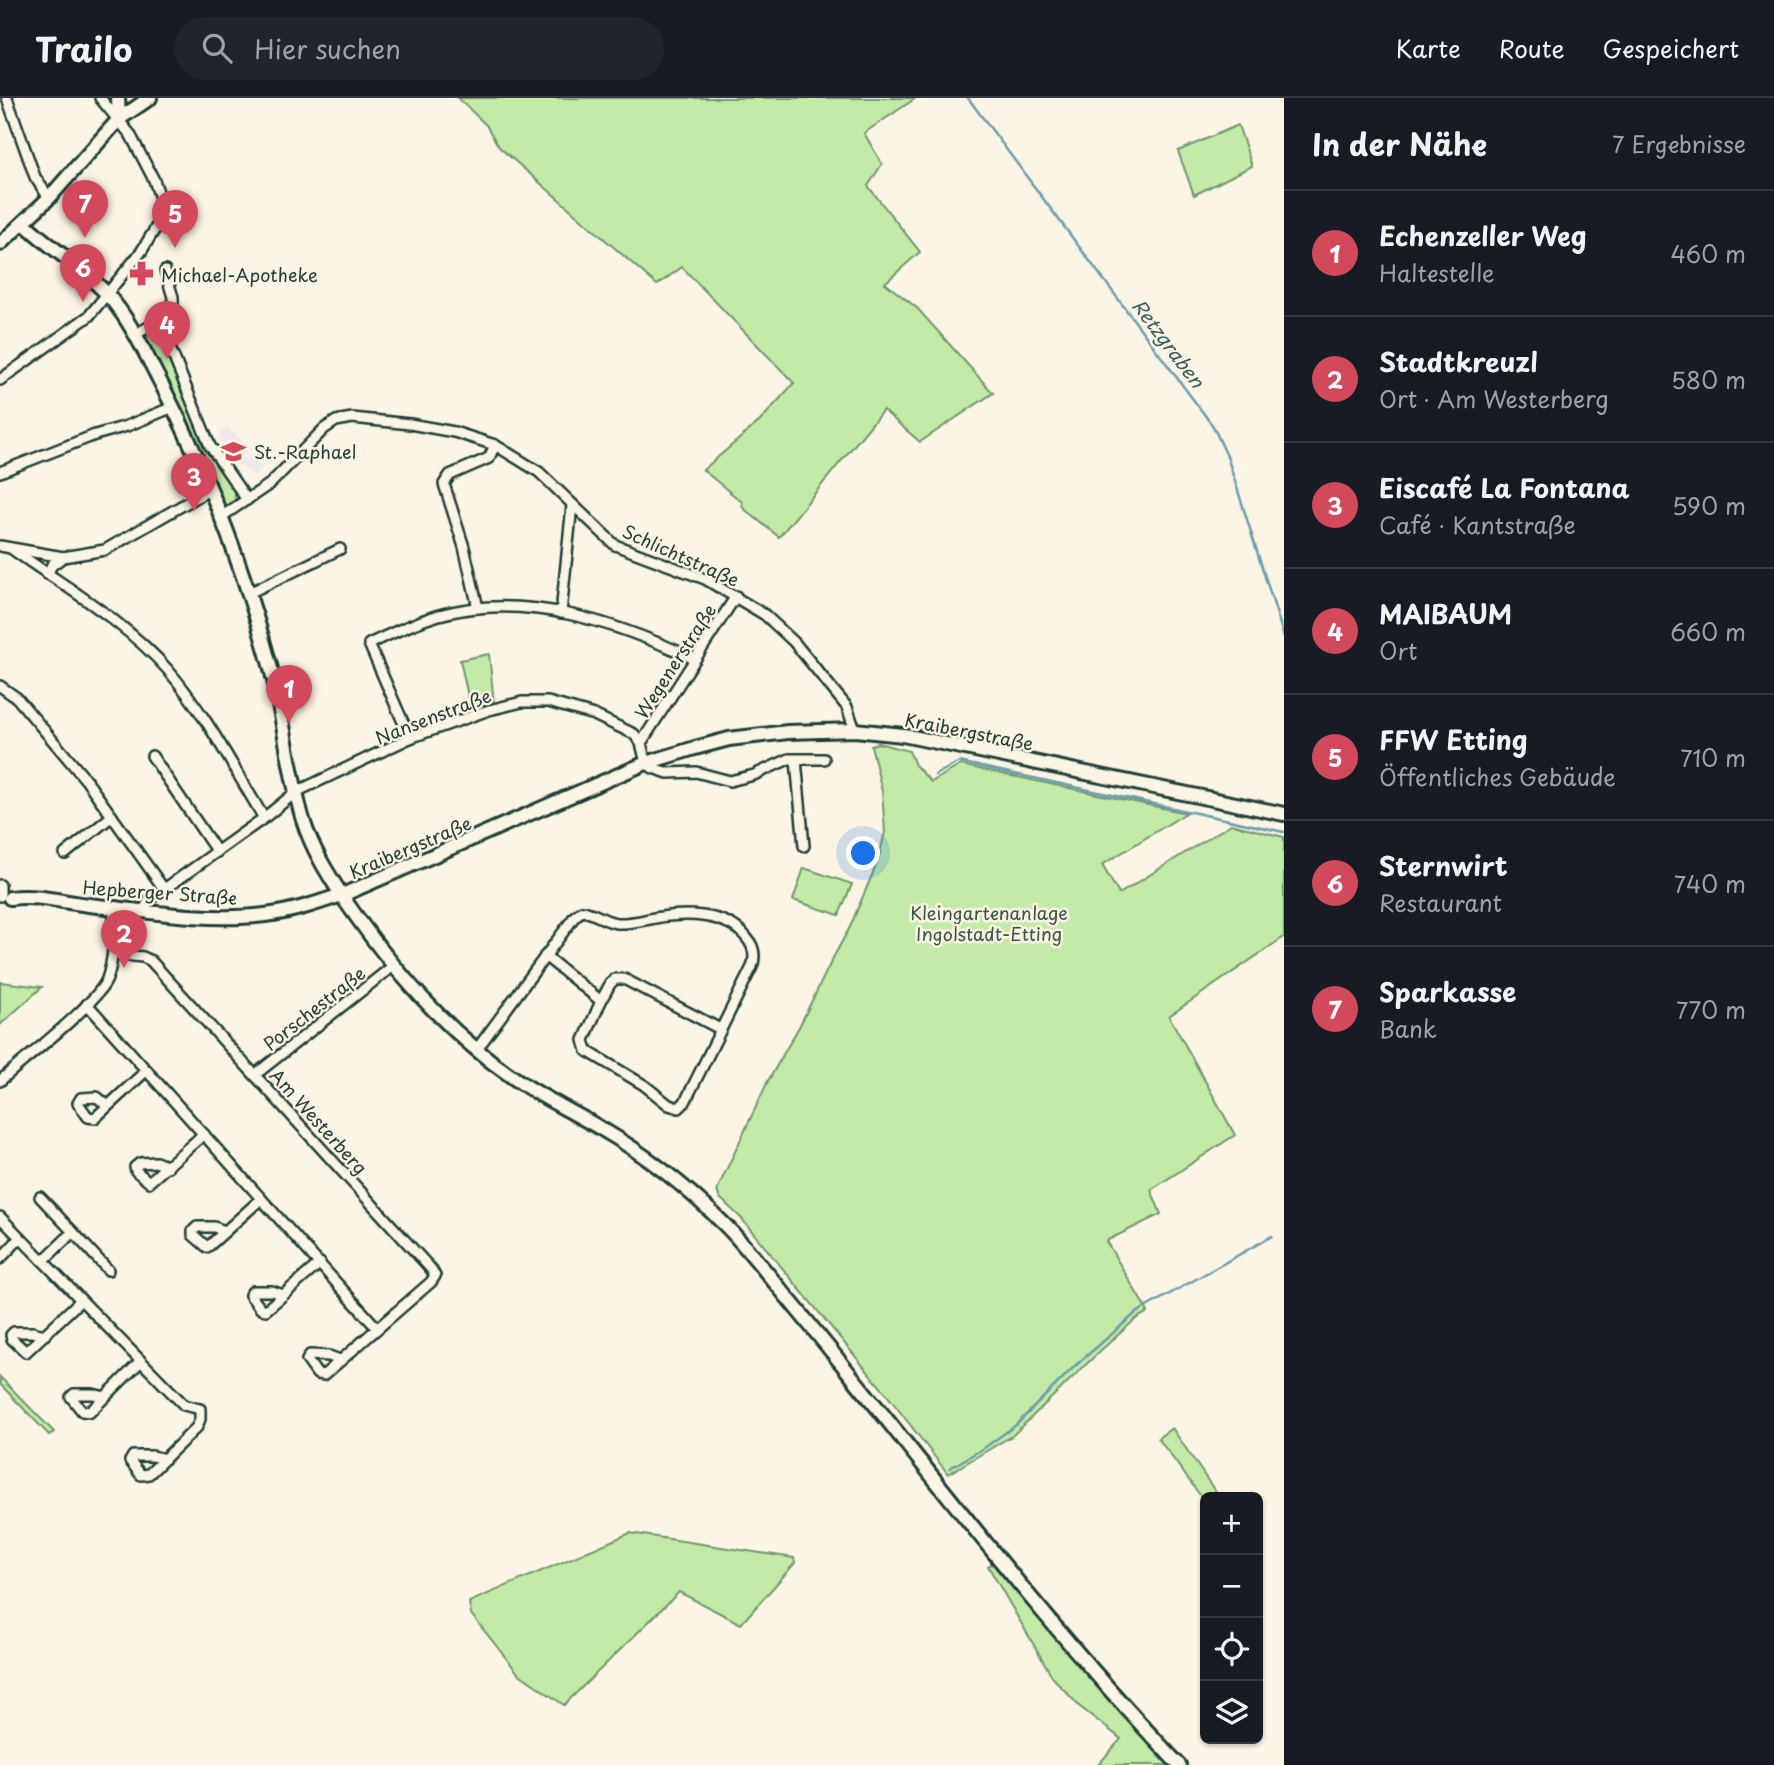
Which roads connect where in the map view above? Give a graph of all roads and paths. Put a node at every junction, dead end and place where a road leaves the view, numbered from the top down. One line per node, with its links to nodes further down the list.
1 (7, 98): 6 (street)
2 (100, 98): 5 (street)
3 (118, 98): 5 (street)
4 (150, 98): 5 (street)
5 (119, 119): 6 (street); 10 (street)
6 (49, 198): 7 (street)
7 (24, 223): 8 (street); 10 (street)
8 (1, 242)
9 (165, 271): 11 (street)
10 (107, 294): 12 (street); 13 (street)
11 (159, 321): 12 (street); 18 (street)
12 (136, 334): 14 (street)
13 (0, 380)
14 (173, 407): 16 (street); 17 (street)
15 (495, 445): 18 (street, Schlichtstraße); 19 (street, Schlichtstraße); 28 (street)
16 (0, 472)
17 (209, 490): 20 (street); 24 (street)
18 (247, 500): 20 (street, Schlichtstraße)
19 (572, 505): 27 (street, Schlichtstraße); 29 (street)
20 (221, 517): 26 (street)
21 (0, 546): 22 (street)
22 (12, 549): 24 (street); 25 (street)
23 (340, 549): 26 (street)
24 (63, 557): 25 (street)
25 (47, 574): 42 (street)
26 (249, 593): 39 (street)
27 (736, 596): 30 (street, Wegenerstraße); 32 (street, Schlichtstraße)
28 (478, 608): 29 (street); 33 (street)
29 (561, 613): 30 (street)
30 (695, 659): 34 (street, Wegenerstraße)
31 (0, 686): 41 (street)
32 (855, 730): 38 (street, Kraibergstraße); 40 (street, Kraibergstraße)
33 (410, 738): 34 (street, Nansenstraße); 39 (street, Nansenstraße)
34 (641, 743): 38 (street)
35 (152, 756): 44 (street)
36 (796, 760): 37 (street); 38 (street); 43 (street)
37 (824, 760)
38 (646, 763): 48 (street, Kraibergstraße)
39 (296, 792): 42 (street, Nansenstraße); 48 (street)
40 (1284, 814)
41 (112, 816): 45 (street); 47 (street)
42 (264, 818): 44 (street, Nansenstraße)
43 (804, 846)
44 (217, 852): 47 (street, Nansenstraße)
45 (65, 854)
46 (0, 885): 49 (street)
47 (164, 889): 51 (street, Nansenstraße)
48 (341, 895): 51 (street, Hepberger Straße); 54 (street)
49 (3, 897): 50 (street, Hepberger Straße)
50 (114, 908): 51 (street, Hepberger Straße); 52 (street)
51 (144, 910)
52 (113, 954): 56 (street); 60 (street, Am Westerberg)
53 (545, 956): 55 (street); 57 (street); 58 (street)
54 (393, 966): 58 (street); 60 (street, Porschestraße)
55 (601, 1001): 57 (street); 57 (street)
56 (88, 1004): 59 (street); 61 (street)
57 (720, 1029)
58 (477, 1049): 83 (street)
59 (146, 1070): 62 (street); 63 (street)
60 (256, 1074): 77 (street, Am Westerberg)
61 (0, 1081)
62 (108, 1106)
63 (204, 1134): 64 (street); 66 (street)
64 (168, 1167)
65 (40, 1197): 69 (street)
66 (261, 1199): 68 (street); 73 (street)
67 (0, 1217): 70 (street)
68 (225, 1231)
69 (73, 1232): 72 (street); 74 (street)
70 (20, 1238): 71 (street); 72 (street)
71 (0, 1259)
72 (43, 1261): 76 (street)
73 (320, 1263): 75 (street); 77 (street)
74 (108, 1270)
75 (283, 1295)
76 (81, 1300): 78 (street); 80 (street)
77 (376, 1327): 79 (street, Am Westerberg)
78 (45, 1335)
79 (340, 1360)
80 (140, 1363): 81 (street); 82 (street)
81 (105, 1397)
82 (165, 1459)
83 (1178, 1765)

